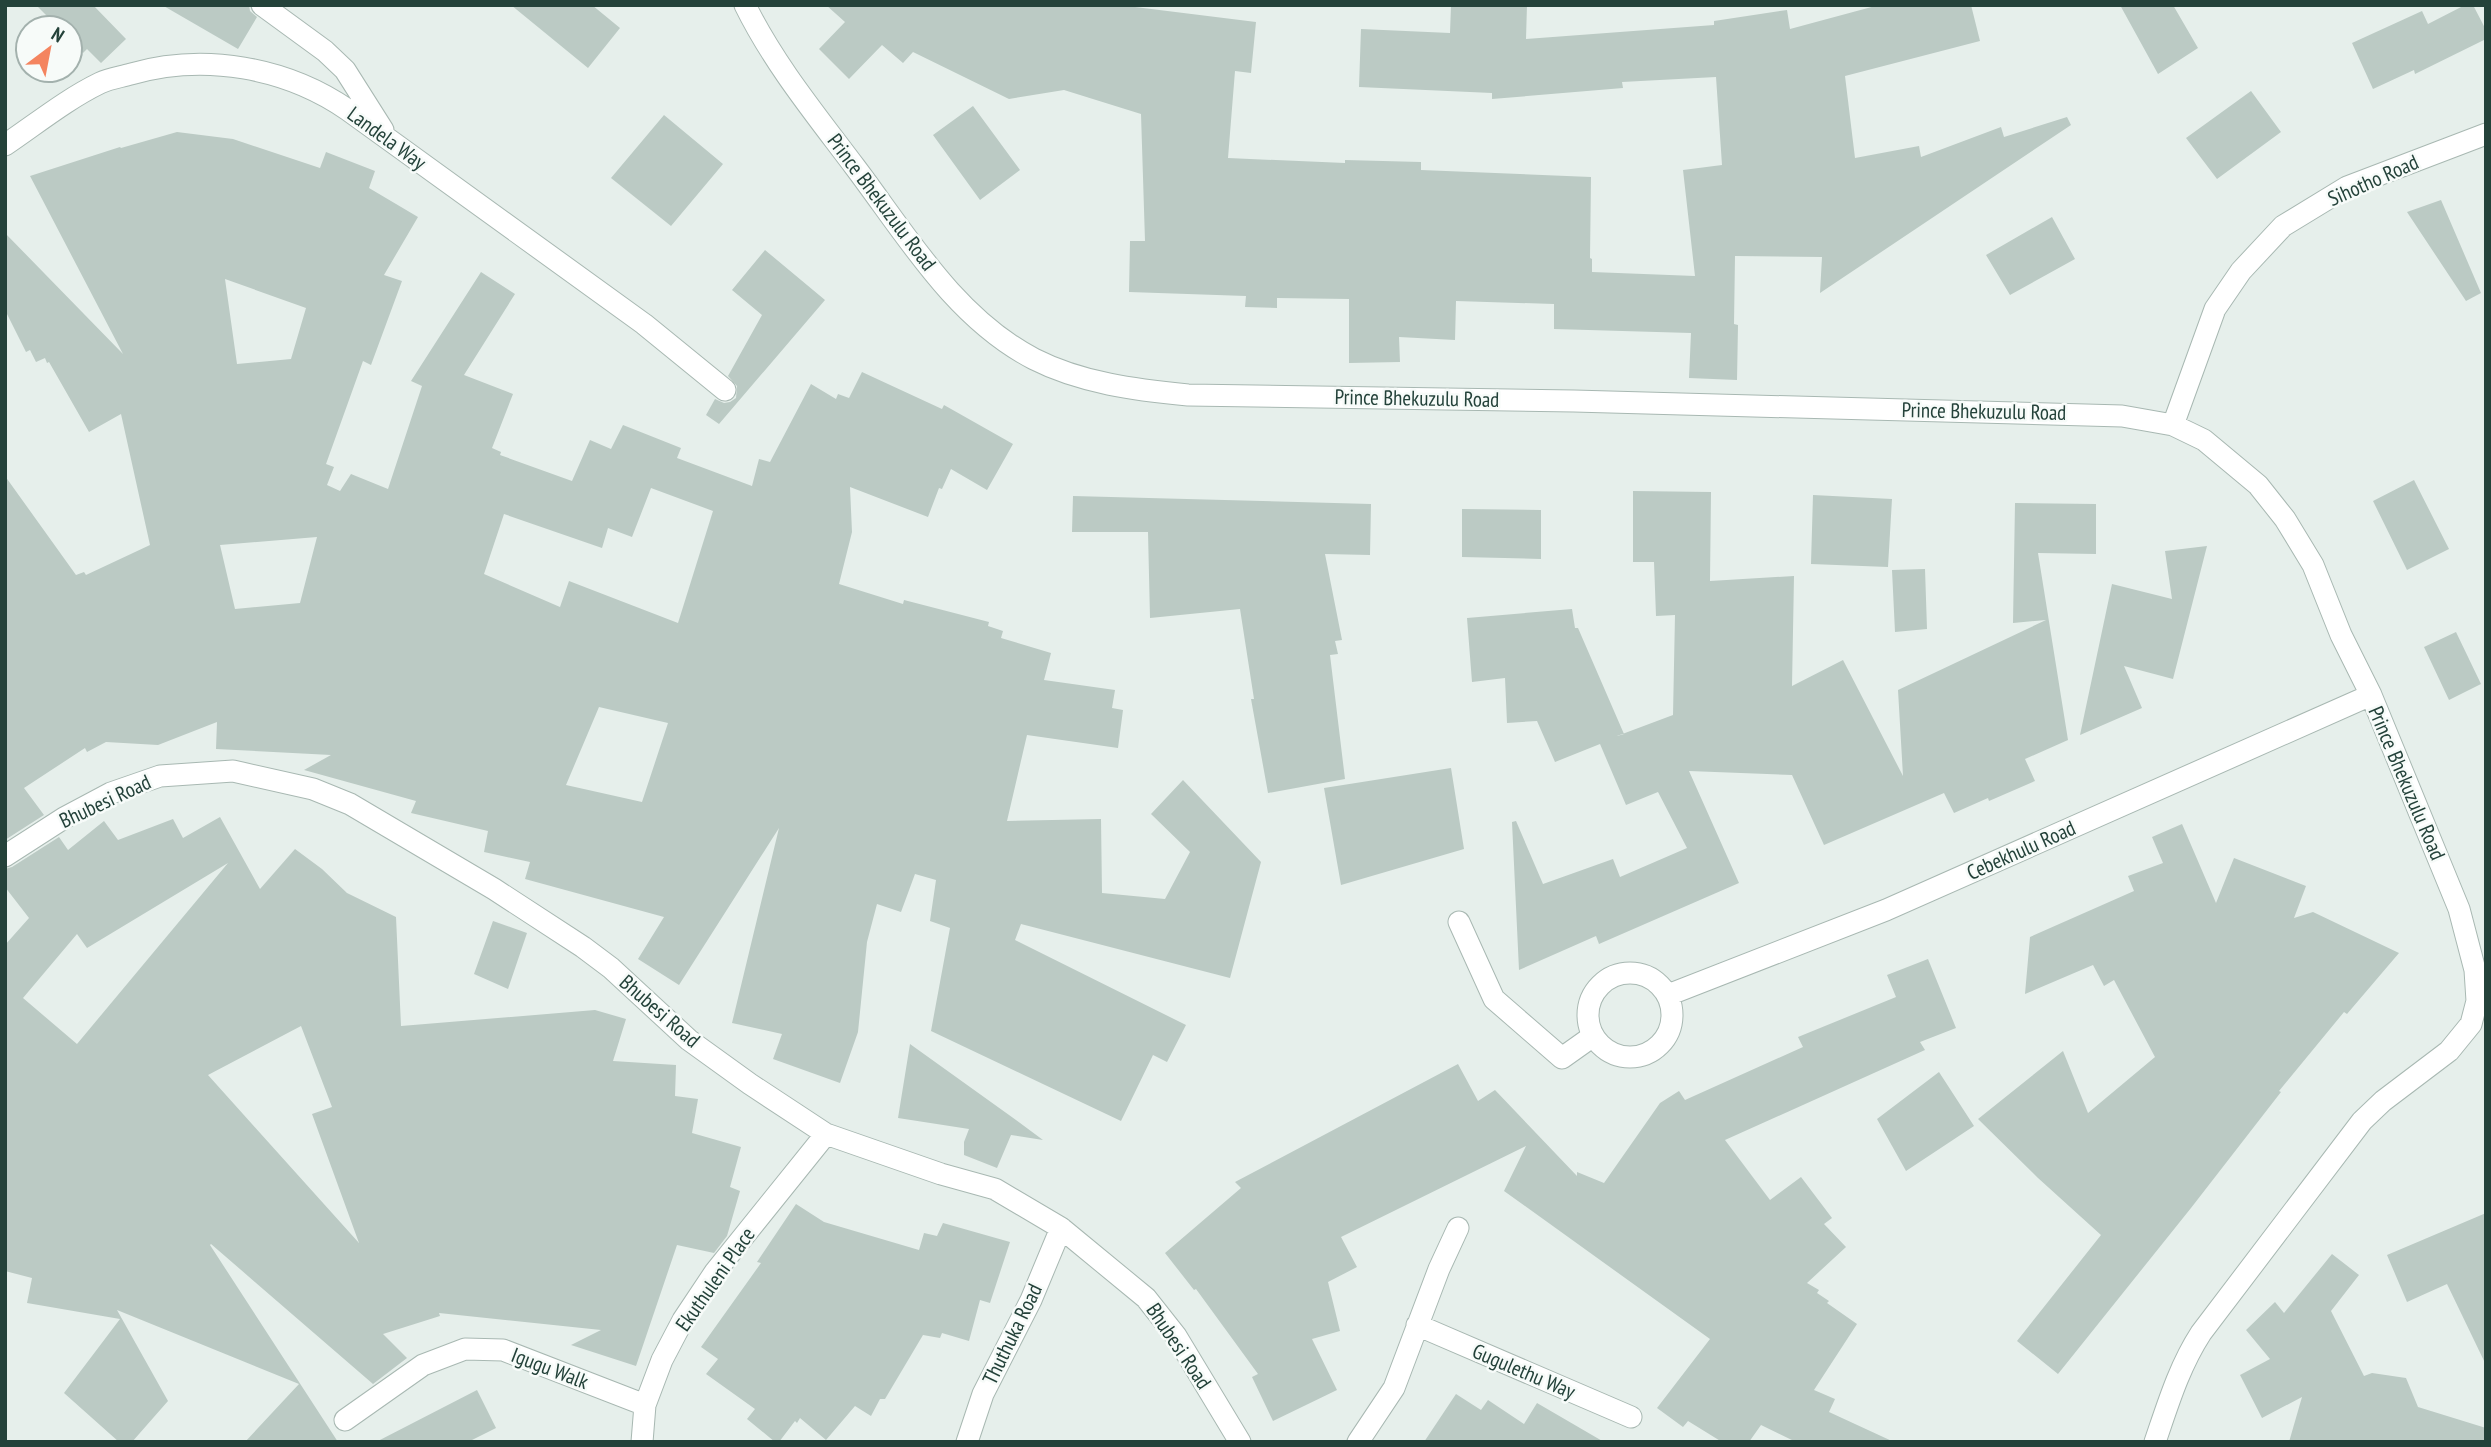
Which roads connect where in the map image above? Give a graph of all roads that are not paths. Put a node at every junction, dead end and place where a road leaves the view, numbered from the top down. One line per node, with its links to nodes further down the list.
1 (262, 5): 4 (street)
2 (745, 5): 7 (street, Prince Bhekuzulu Road)
3 (2486, 134): 7 (street, Sihotho Road)
4 (390, 140): 5 (street, Landela Way); 6 (street, Landela Way)
5 (5, 145)
6 (725, 390)
7 (2173, 425): 8 (street, Prince Bhekuzulu Road)
8 (2371, 695): 11 (street, Cebekhulu Road); 12 (street, Prince Bhekuzulu Road)
9 (5, 856): 14 (street, Bhubesi Road)
10 (1459, 922): 13 (street)
11 (1668, 995): 13 (street); 13 (street)
12 (2479, 1028): 25 (street, Prince Bhekuzulu Road)
13 (1593, 1036)
14 (826, 1134): 15 (street, Bhubesi Road); 18 (street, Ekuthuleni Place)
15 (1061, 1228): 22 (street, Thuthuka Road); 23 (street, Bhubesi Road)
16 (1458, 1228): 17 (street)
17 (1417, 1325): 19 (street, Gugulethu Way); 24 (street)
18 (645, 1405): 20 (street, Igugu Walk); 21 (street, Ekuthuleni Place)
19 (1631, 1417)
20 (345, 1420)
21 (642, 1442)
22 (967, 1442)
23 (1240, 1442)
24 (1358, 1442)
25 (2155, 1442)

